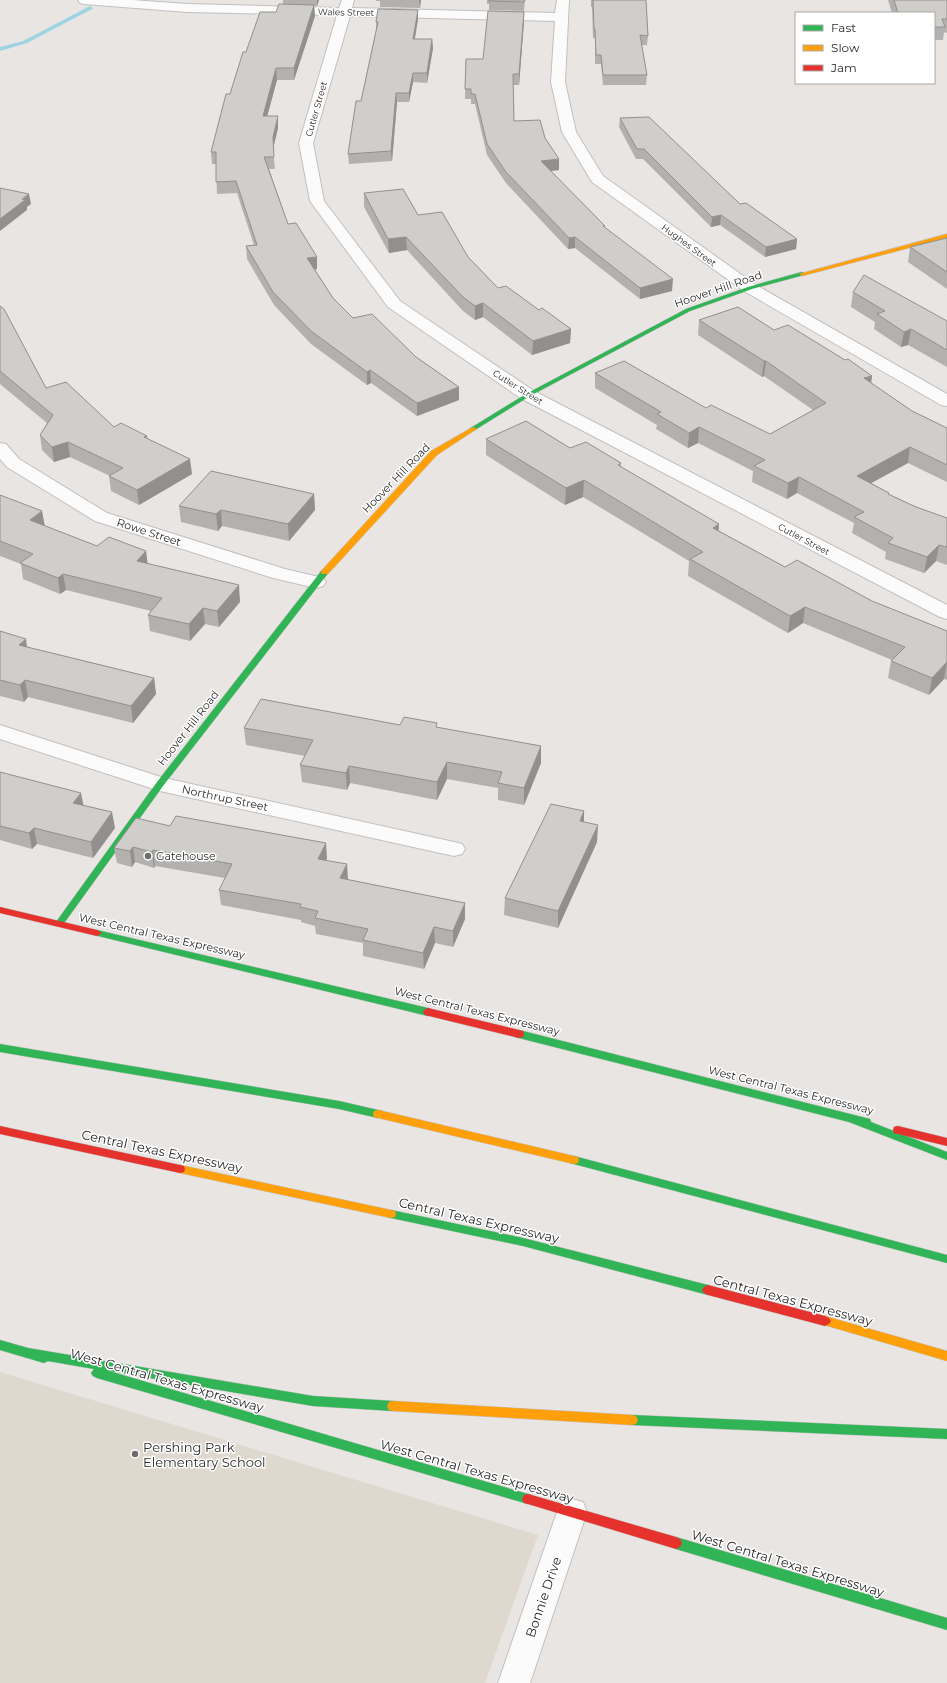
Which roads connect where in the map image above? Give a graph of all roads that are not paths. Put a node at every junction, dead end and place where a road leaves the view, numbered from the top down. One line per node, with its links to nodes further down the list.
1 (84, 0): 3 (street, Wales Street)
2 (563, 0): 4 (street, Hughes Street)
3 (346, 6): 4 (street, Wales Street); 7 (street, Cutler Street)
4 (560, 17): 6 (street, Hughes Street)
5 (947, 236): 6 (main road, Hoover Hill Road)
6 (750, 288): 7 (main road, Hoover Hill Road); 8 (street, Hughes Street)
7 (528, 394): 10 (main road, Hoover Hill Road); 11 (street, Cutler Street)
8 (947, 401)
9 (0, 448): 10 (street, Rowe Street)
10 (316, 582): 13 (main road, Hoover Hill Road)
11 (947, 613)
12 (0, 732): 13 (street, Northrup Street)
13 (160, 784): 14 (street, Northrup Street); 16 (main road, Hoover Hill Road)
14 (454, 848)
15 (0, 910): 16 (main road, West Central Texas Expressway)
16 (59, 924): 18 (main road, West Central Texas Expressway)
17 (0, 1048): 22 (main road)
18 (848, 1117): 20 (main road, West Central Texas Expressway); 21 (main road)
19 (0, 1130): 25 (main road, Central Texas Expressway)
20 (947, 1142)
21 (947, 1156)
22 (947, 1259)
23 (0, 1345): 24 (main road, West Central Texas Expressway)
24 (28, 1353): 26 (main road); 27 (main road, West Central Texas Expressway)
25 (947, 1356)
26 (947, 1434)
27 (572, 1512): 28 (main road, West Central Texas Expressway); 29 (street, Bonnie Drive)
28 (947, 1624)
29 (514, 1683)

